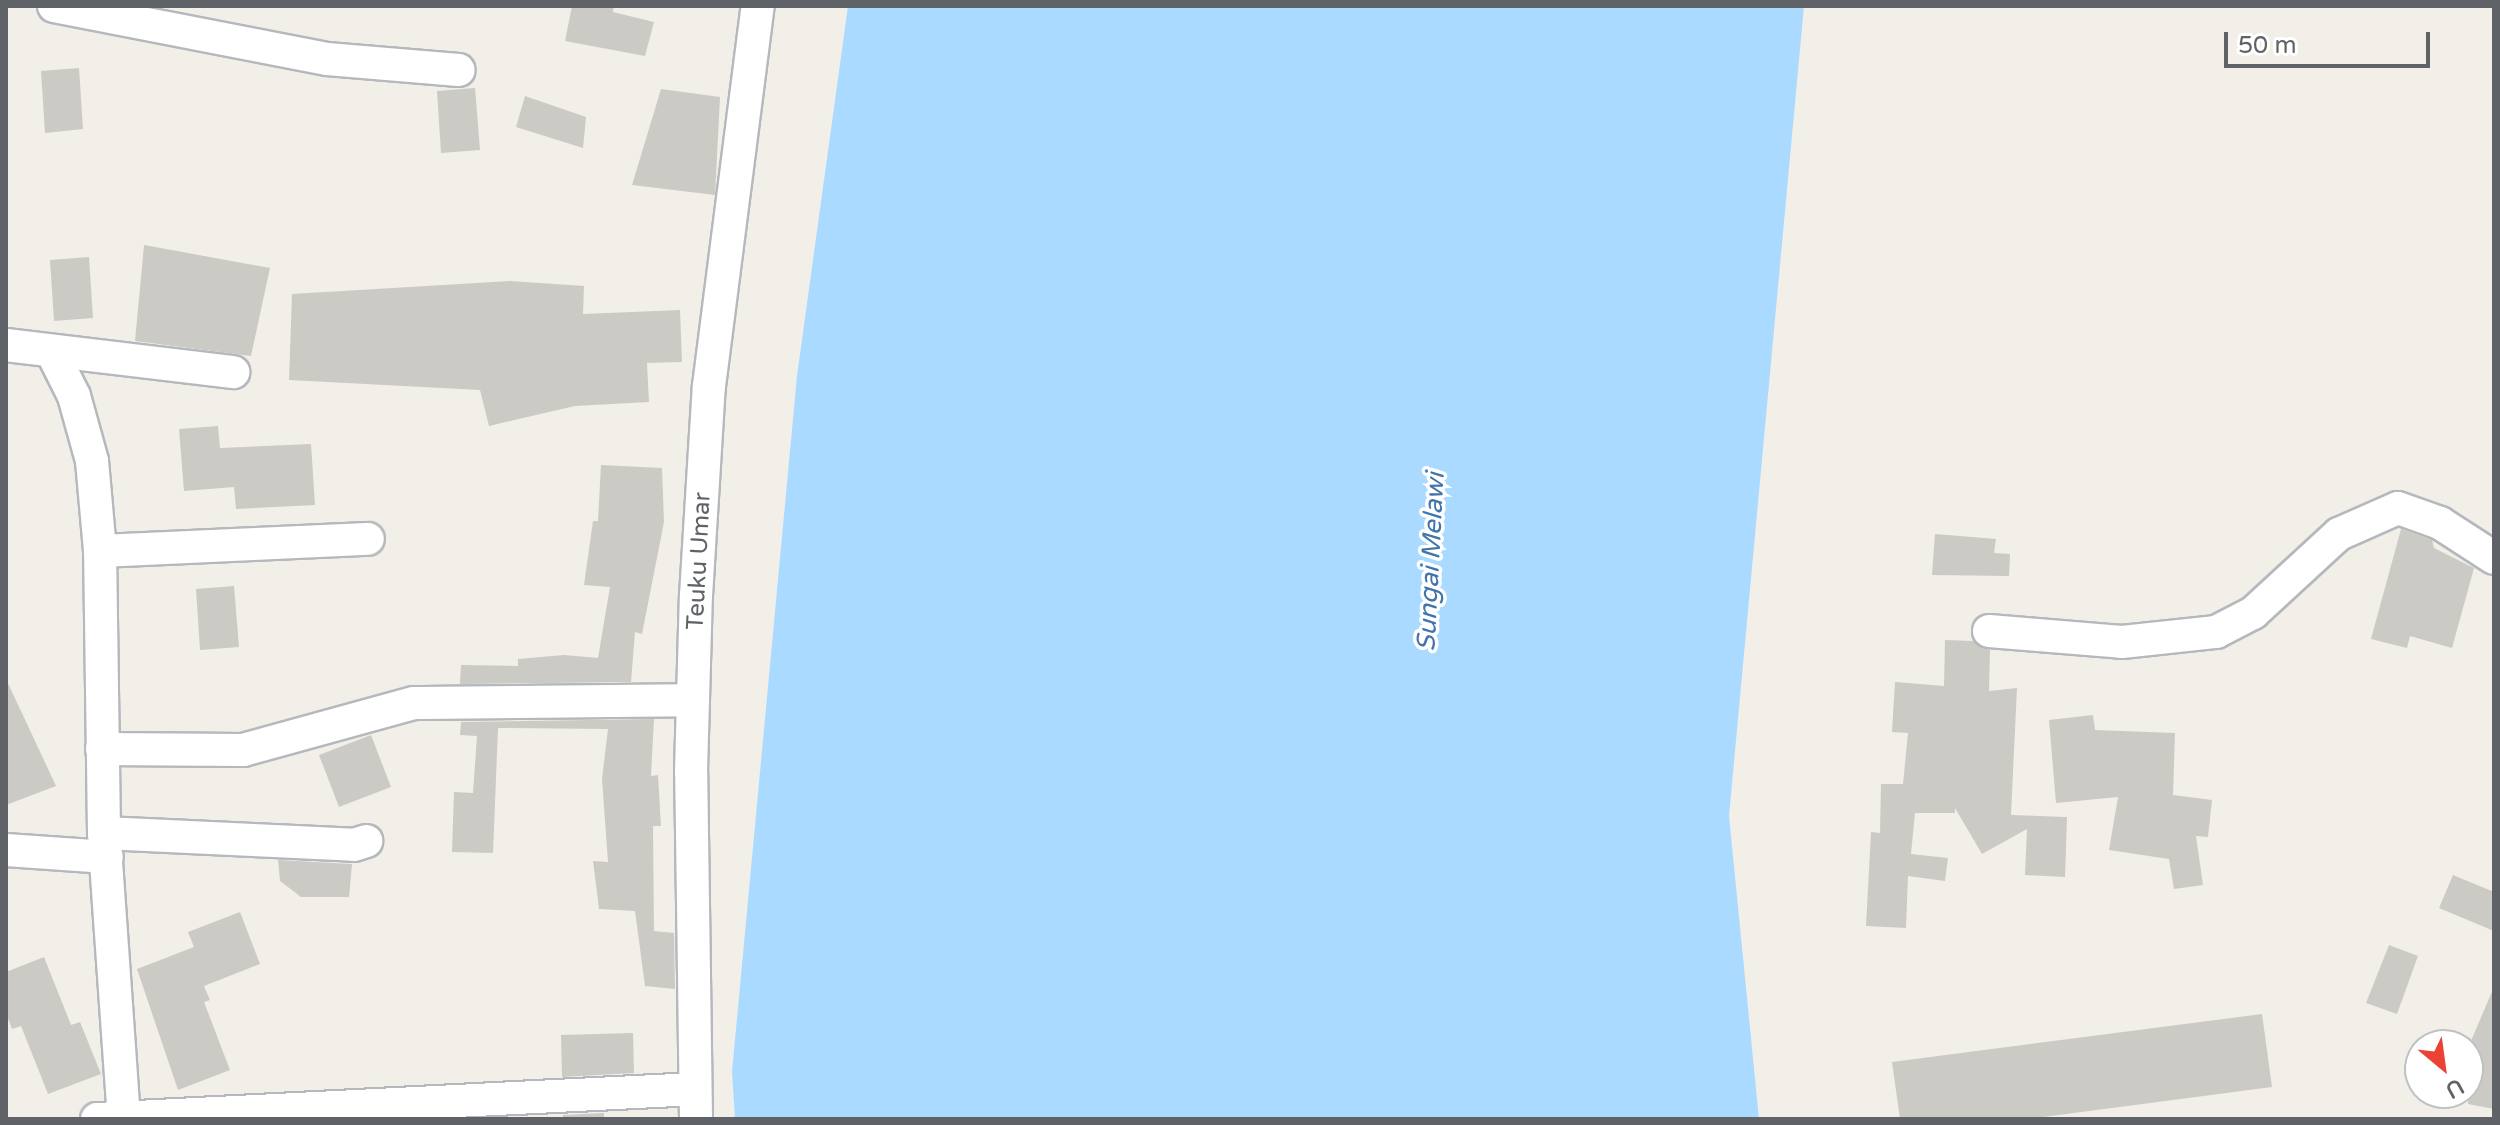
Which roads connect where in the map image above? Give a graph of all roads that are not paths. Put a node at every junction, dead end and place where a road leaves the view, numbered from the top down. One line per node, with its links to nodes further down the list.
1 (54, 6): 3 (street)
2 (758, 6): 11 (street, Teuku Umar)
3 (459, 70)
4 (6, 345): 5 (street)
5 (52, 352): 6 (street); 8 (street)
6 (233, 372)
7 (368, 539): 8 (street)
8 (100, 551): 12 (street)
9 (2494, 558): 10 (street)
10 (1989, 631)
11 (693, 700): 12 (street); 16 (street, Teuku Umar)
12 (102, 749): 14 (street)
13 (366, 841): 14 (street)
14 (106, 845): 15 (street); 17 (street)
15 (6, 850)
16 (696, 1104): 17 (street)
17 (115, 1118)

